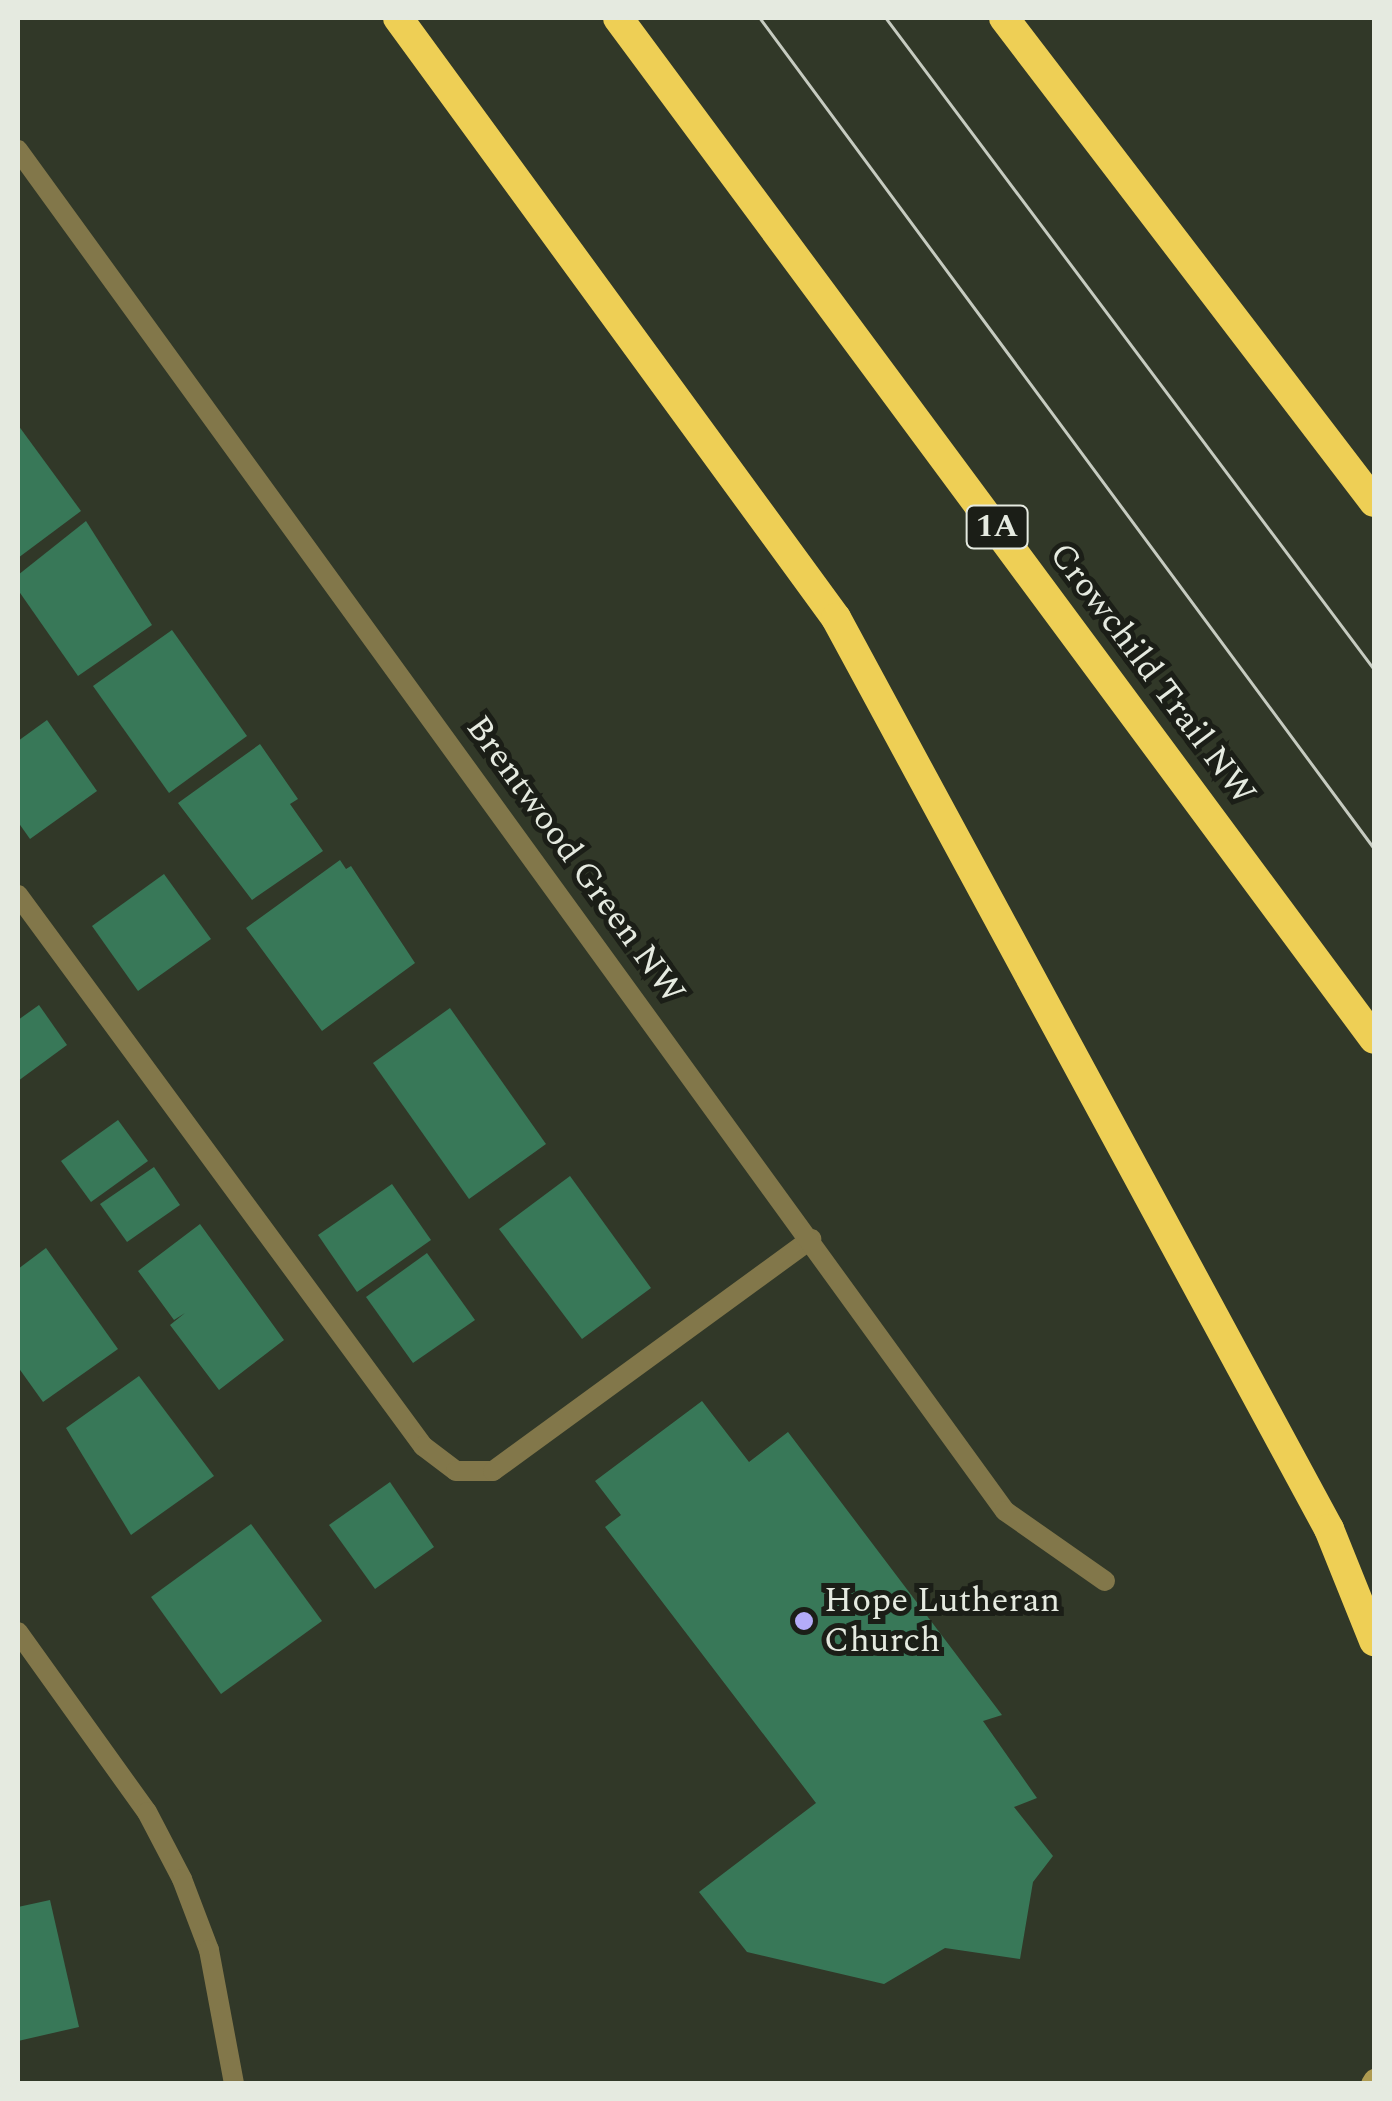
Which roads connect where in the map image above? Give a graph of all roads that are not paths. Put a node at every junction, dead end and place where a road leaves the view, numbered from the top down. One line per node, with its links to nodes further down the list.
1 (398, 18): 9 (highway)
2 (618, 18): 7 (highway, Crowchild Trail NW / 1A)
3 (1004, 18): 5 (highway)
4 (18, 150): 8 (street, Brentwood Green NW)
5 (1374, 502)
6 (18, 896): 8 (street)
7 (1374, 1039)
8 (810, 1239): 10 (street, Brentwood Green NW)
9 (1329, 1529): 11 (highway); 13 (highway)
10 (1105, 1581)
11 (1374, 1584)
12 (18, 1632): 14 (street)
13 (1374, 1641)
14 (234, 2084)

